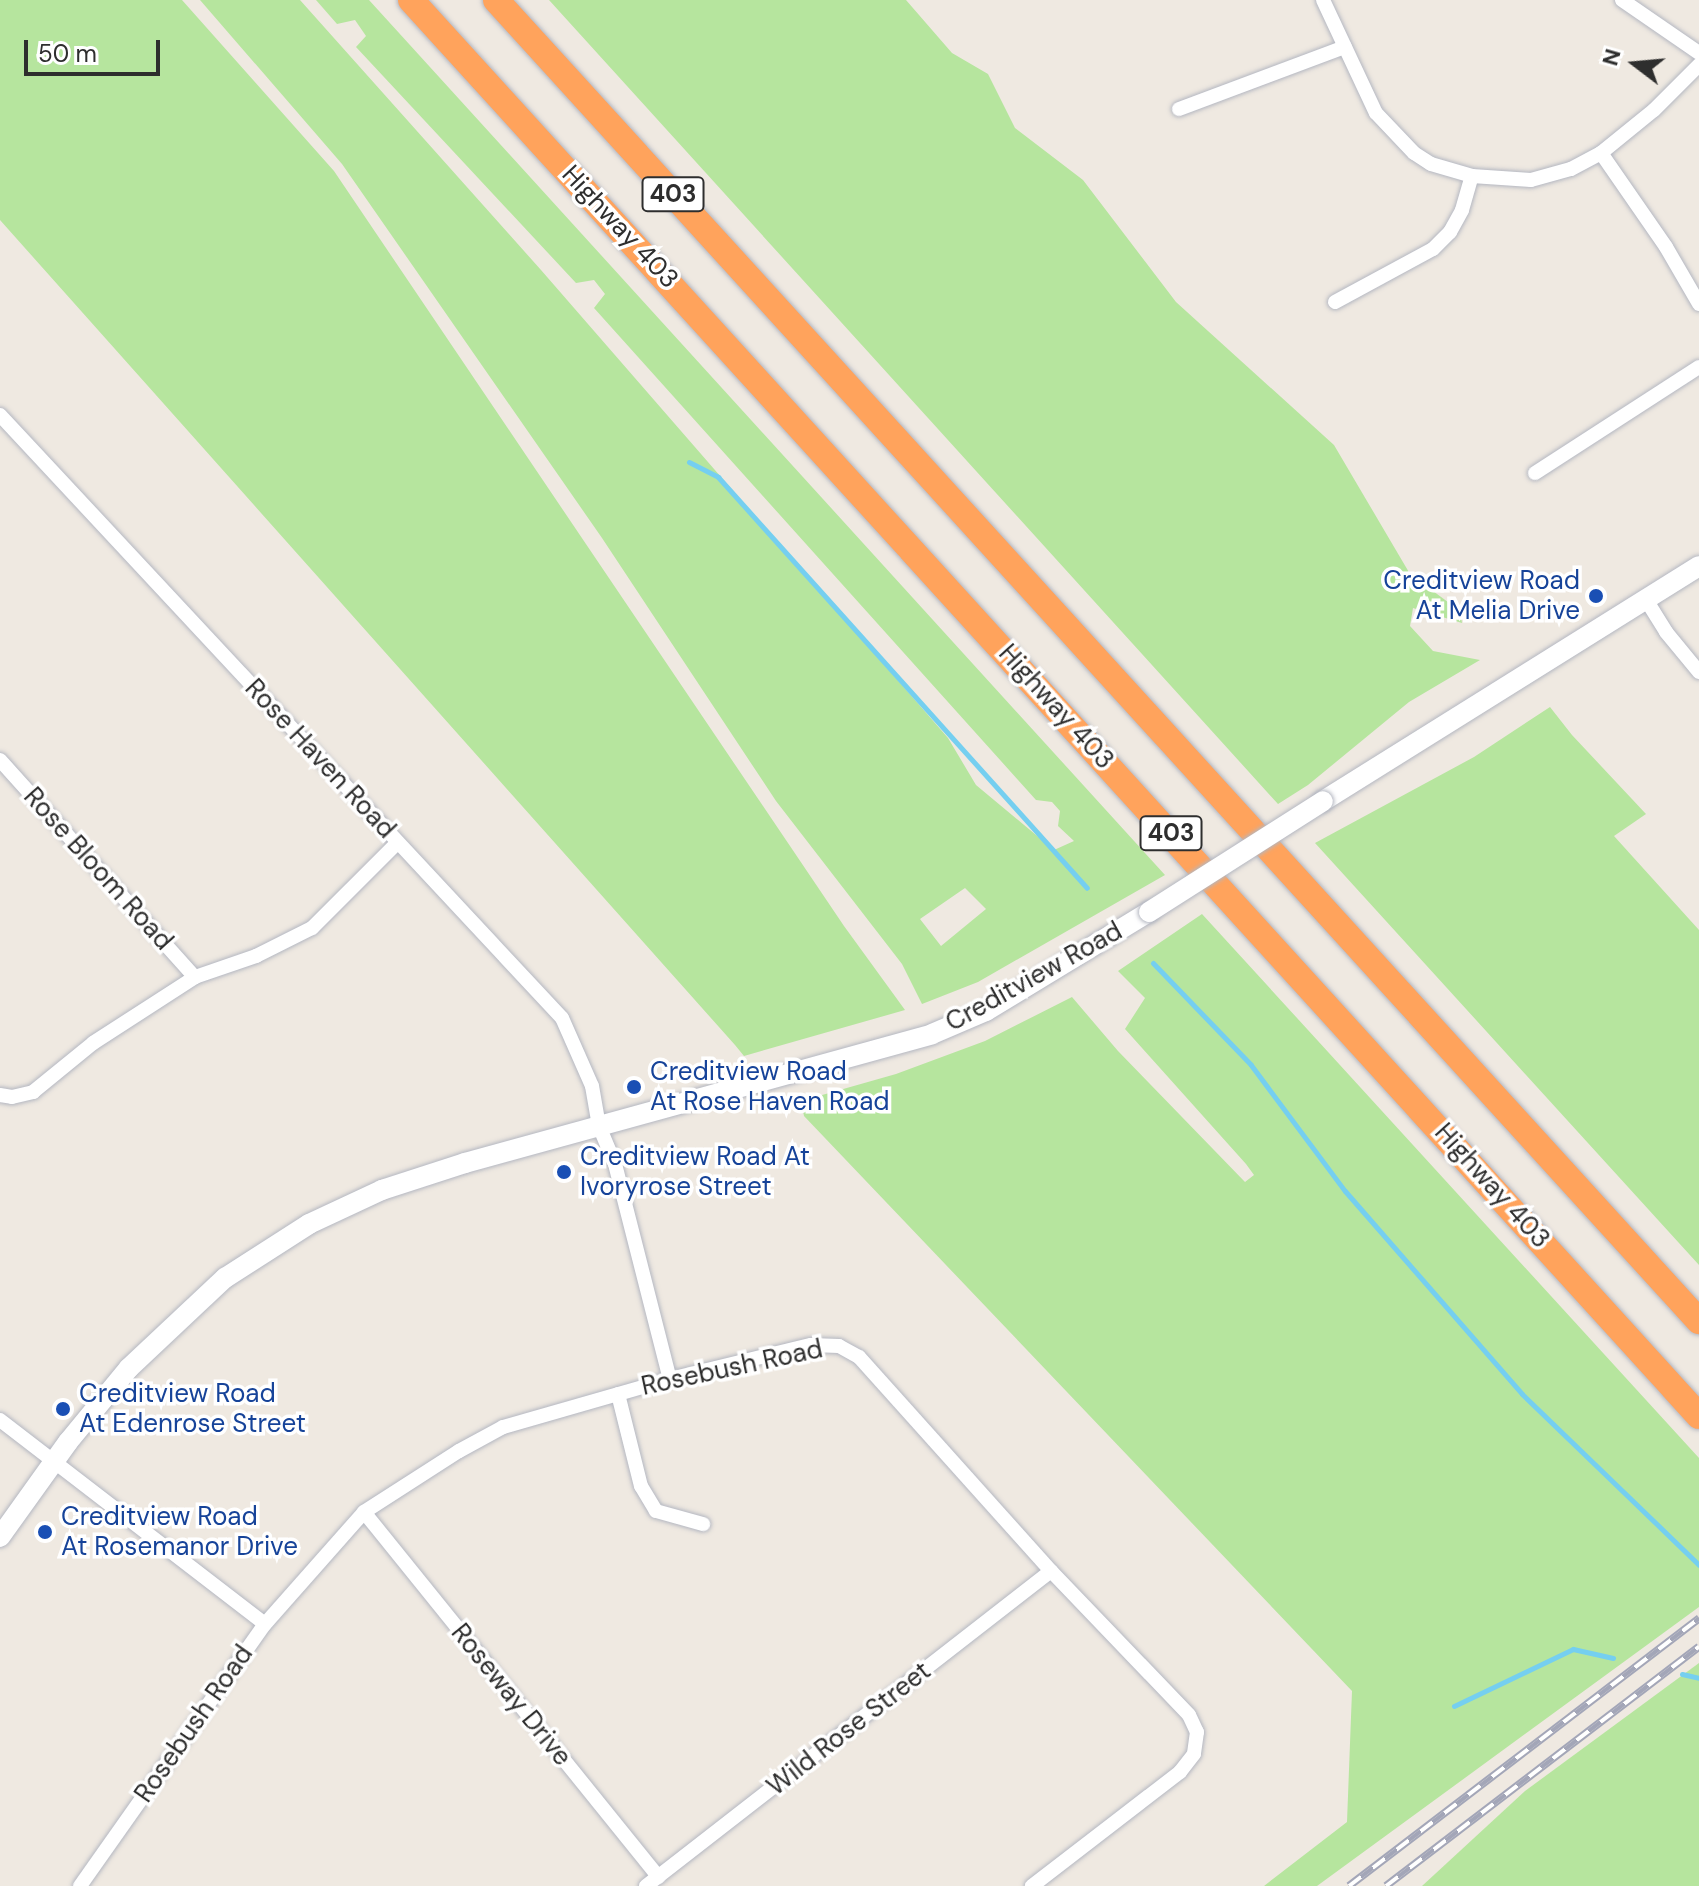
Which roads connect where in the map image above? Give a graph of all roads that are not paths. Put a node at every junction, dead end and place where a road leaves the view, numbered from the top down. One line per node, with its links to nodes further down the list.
1 (411, 0): 27 (highway, Highway 403 / 403)
2 (496, 0): 24 (highway, 403)
3 (1323, 0): 5 (street)
4 (1622, 0): 6 (street)
5 (1345, 47): 8 (street); 10 (street)
6 (1699, 53)
7 (1699, 65): 9 (street)
8 (1179, 109)
9 (1601, 153): 10 (street); 12 (street)
10 (1472, 176): 11 (street)
11 (1335, 302)
12 (1699, 304)
13 (1699, 367): 15 (street)
14 (0, 415): 20 (street, Rose Haven Road)
15 (1535, 473)
16 (1699, 566): 17 (main road, Creditview Road)
17 (1645, 598): 18 (street); 23 (main road, Creditview Road, bridge)
18 (1699, 672)
19 (0, 760): 21 (street, Rose Bloom Road)
20 (397, 843): 21 (street); 23 (street, Rose Haven Road)
21 (195, 977): 22 (street)
22 (0, 1095)
23 (599, 1126): 25 (street, Rose Haven Road); 29 (main road, Creditview Road)
24 (1699, 1321)
25 (670, 1379): 26 (street, Rosebush Road); 33 (street, Rosebush Road)
26 (618, 1394): 30 (street, Rosebush Road); 31 (street)
27 (1699, 1416)
28 (0, 1420): 29 (street)
29 (54, 1462): 32 (main road, Creditview Road); 34 (street)
30 (364, 1512): 34 (street, Rosebush Road); 35 (street, Roseway Drive)
31 (703, 1524)
32 (0, 1537)
33 (1051, 1571): 35 (street, Wild Rose Street); 37 (street, Rosebush Road)
34 (265, 1624): 36 (street, Rosebush Road)
35 (652, 1882)
36 (80, 1886)
37 (1032, 1886)

